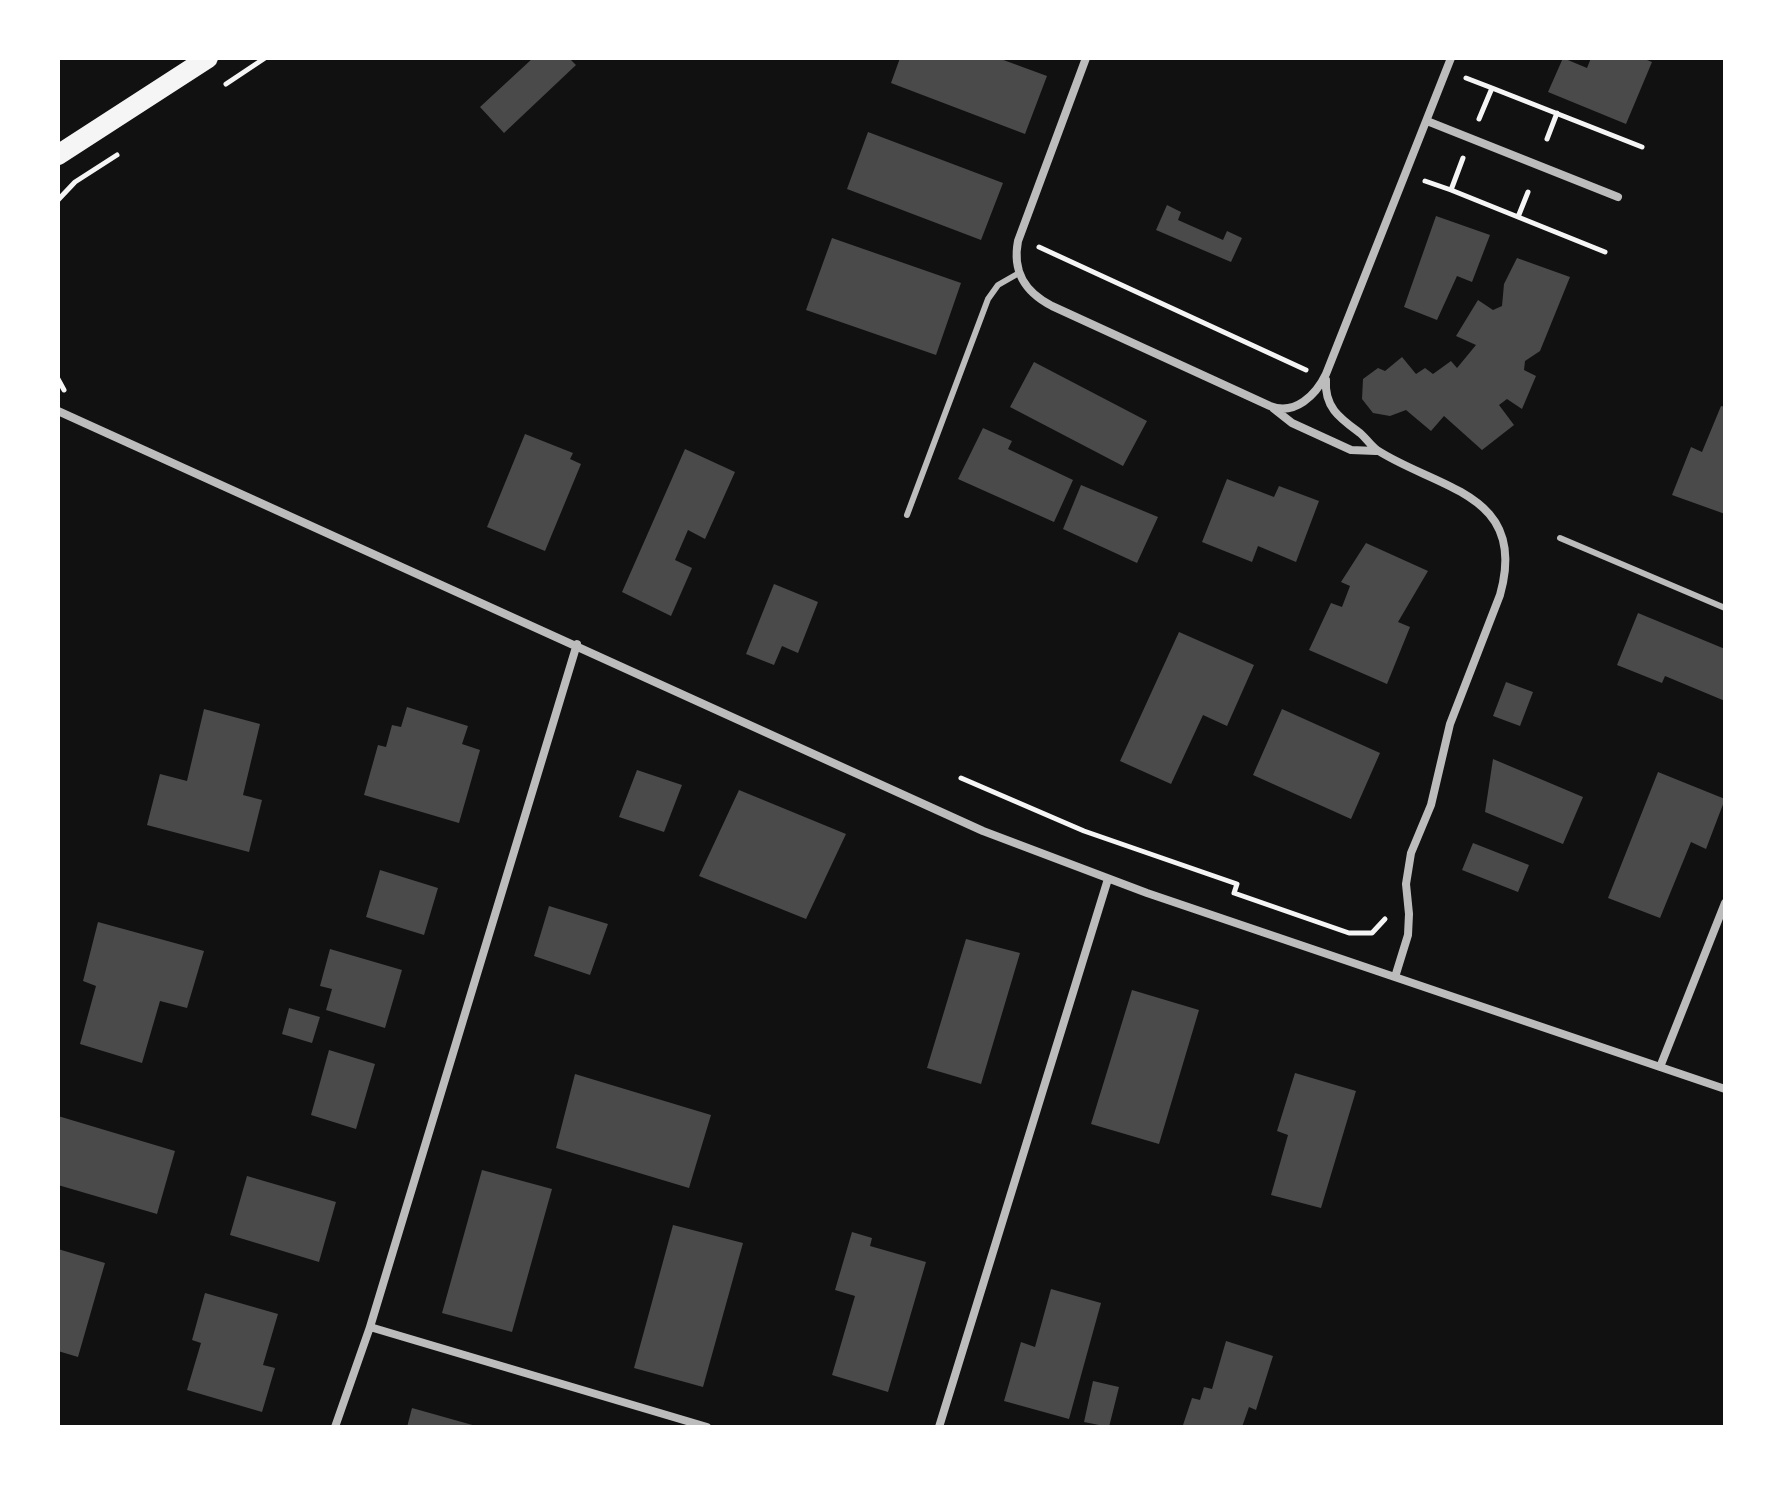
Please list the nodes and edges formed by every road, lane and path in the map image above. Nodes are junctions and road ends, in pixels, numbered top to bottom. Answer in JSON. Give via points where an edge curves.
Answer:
{"nodes":[{"id":1,"x":208,"y":58,"type":"edge"},
{"id":2,"x":265,"y":58,"type":"edge"},
{"id":3,"x":1086,"y":58,"type":"edge"},
{"id":4,"x":1451,"y":58,"type":"edge"},
{"id":5,"x":1469,"y":66,"type":"dead end"},
{"id":6,"x":1492,"y":88,"type":"junction"},
{"id":7,"x":214,"y":91,"type":"dead end"},
{"id":8,"x":1557,"y":113,"type":"junction"},
{"id":9,"x":1427,"y":121,"type":"junction"},
{"id":10,"x":1471,"y":139,"type":"junction"},
{"id":11,"x":1547,"y":139,"type":"dead end"},
{"id":12,"x":1642,"y":147,"type":"dead end"},
{"id":13,"x":126,"y":149,"type":"dead end"},
{"id":14,"x":59,"y":155,"type":"edge"},
{"id":15,"x":1451,"y":190,"type":"junction"},
{"id":16,"x":1528,"y":192,"type":"dead end"},
{"id":17,"x":1418,"y":194,"type":"dead end"},
{"id":18,"x":1618,"y":197,"type":"dead end"},
{"id":19,"x":58,"y":200,"type":"edge"},
{"id":20,"x":1518,"y":217,"type":"junction"},
{"id":21,"x":1036,"y":246,"type":"dead end"},
{"id":22,"x":1605,"y":252,"type":"dead end"},
{"id":23,"x":1019,"y":273,"type":"junction"},
{"id":24,"x":1328,"y":369,"type":"junction"},
{"id":25,"x":1307,"y":370,"type":"dead end"},
{"id":26,"x":1270,"y":406,"type":"junction"},
{"id":27,"x":58,"y":411,"type":"edge"},
{"id":28,"x":1381,"y":452,"type":"junction"},
{"id":29,"x":907,"y":515,"type":"dead end"},
{"id":30,"x":1560,"y":538,"type":"dead end"},
{"id":31,"x":1725,"y":608,"type":"edge"},
{"id":32,"x":577,"y":644,"type":"junction"},
{"id":33,"x":961,"y":778,"type":"dead end"},
{"id":34,"x":1108,"y":879,"type":"junction"},
{"id":35,"x":1725,"y":903,"type":"edge"},
{"id":36,"x":1386,"y":908,"type":"dead end"},
{"id":37,"x":1395,"y":977,"type":"junction"},
{"id":38,"x":1660,"y":1067,"type":"junction"},
{"id":39,"x":1725,"y":1089,"type":"edge"},
{"id":40,"x":370,"y":1327,"type":"junction"},
{"id":41,"x":335,"y":1427,"type":"edge"},
{"id":42,"x":707,"y":1427,"type":"edge"},
{"id":43,"x":939,"y":1427,"type":"edge"}],
"edges":[{"from":1,"to":14,"type":"main road"},
{"from":2,"to":7,"type":"path"},
{"from":3,"to":23,"type":"street","via":[[1018,241]]},
{"from":4,"to":9,"type":"street"},
{"from":5,"to":6,"type":"path","via":[[1465,77]]},
{"from":6,"to":8,"type":"path"},
{"from":6,"to":10,"type":"path"},
{"from":8,"to":11,"type":"path"},
{"from":8,"to":12,"type":"path"},
{"from":9,"to":10,"type":"street"},
{"from":9,"to":24,"type":"street"},
{"from":10,"to":15,"type":"path"},
{"from":10,"to":18,"type":"street"},
{"from":13,"to":19,"type":"path","via":[[75,182]]},
{"from":15,"to":17,"type":"path","via":[[1424,180]]},
{"from":15,"to":20,"type":"path"},
{"from":16,"to":20,"type":"path"},
{"from":20,"to":22,"type":"path"},
{"from":21,"to":25,"type":"path"},
{"from":23,"to":26,"type":"street","via":[[1044,301]]},
{"from":23,"to":29,"type":"lane","via":[[998,285],[988,299]]},
{"from":24,"to":26,"type":"street","via":[[1308,398],[1284,409]]},
{"from":24,"to":28,"type":"street","via":[[1326,393],[1336,416]]},
{"from":26,"to":28,"type":"street","via":[[1292,423],[1347,448]]},
{"from":27,"to":32,"type":"street"},
{"from":28,"to":37,"type":"street","via":[[1480,504],[1502,541],[1505,568],[1408,862],[1409,924]]},
{"from":30,"to":31,"type":"lane"},
{"from":32,"to":34,"type":"street","via":[[971,825]]},
{"from":32,"to":40,"type":"street"},
{"from":33,"to":36,"type":"path","via":[[1084,831],[1237,884],[1234,893],[1349,933],[1378,930]]},
{"from":34,"to":37,"type":"street"},
{"from":34,"to":43,"type":"street"},
{"from":35,"to":38,"type":"street"},
{"from":37,"to":38,"type":"street"},
{"from":38,"to":39,"type":"street"},
{"from":40,"to":41,"type":"street"},
{"from":40,"to":42,"type":"street"}]}
